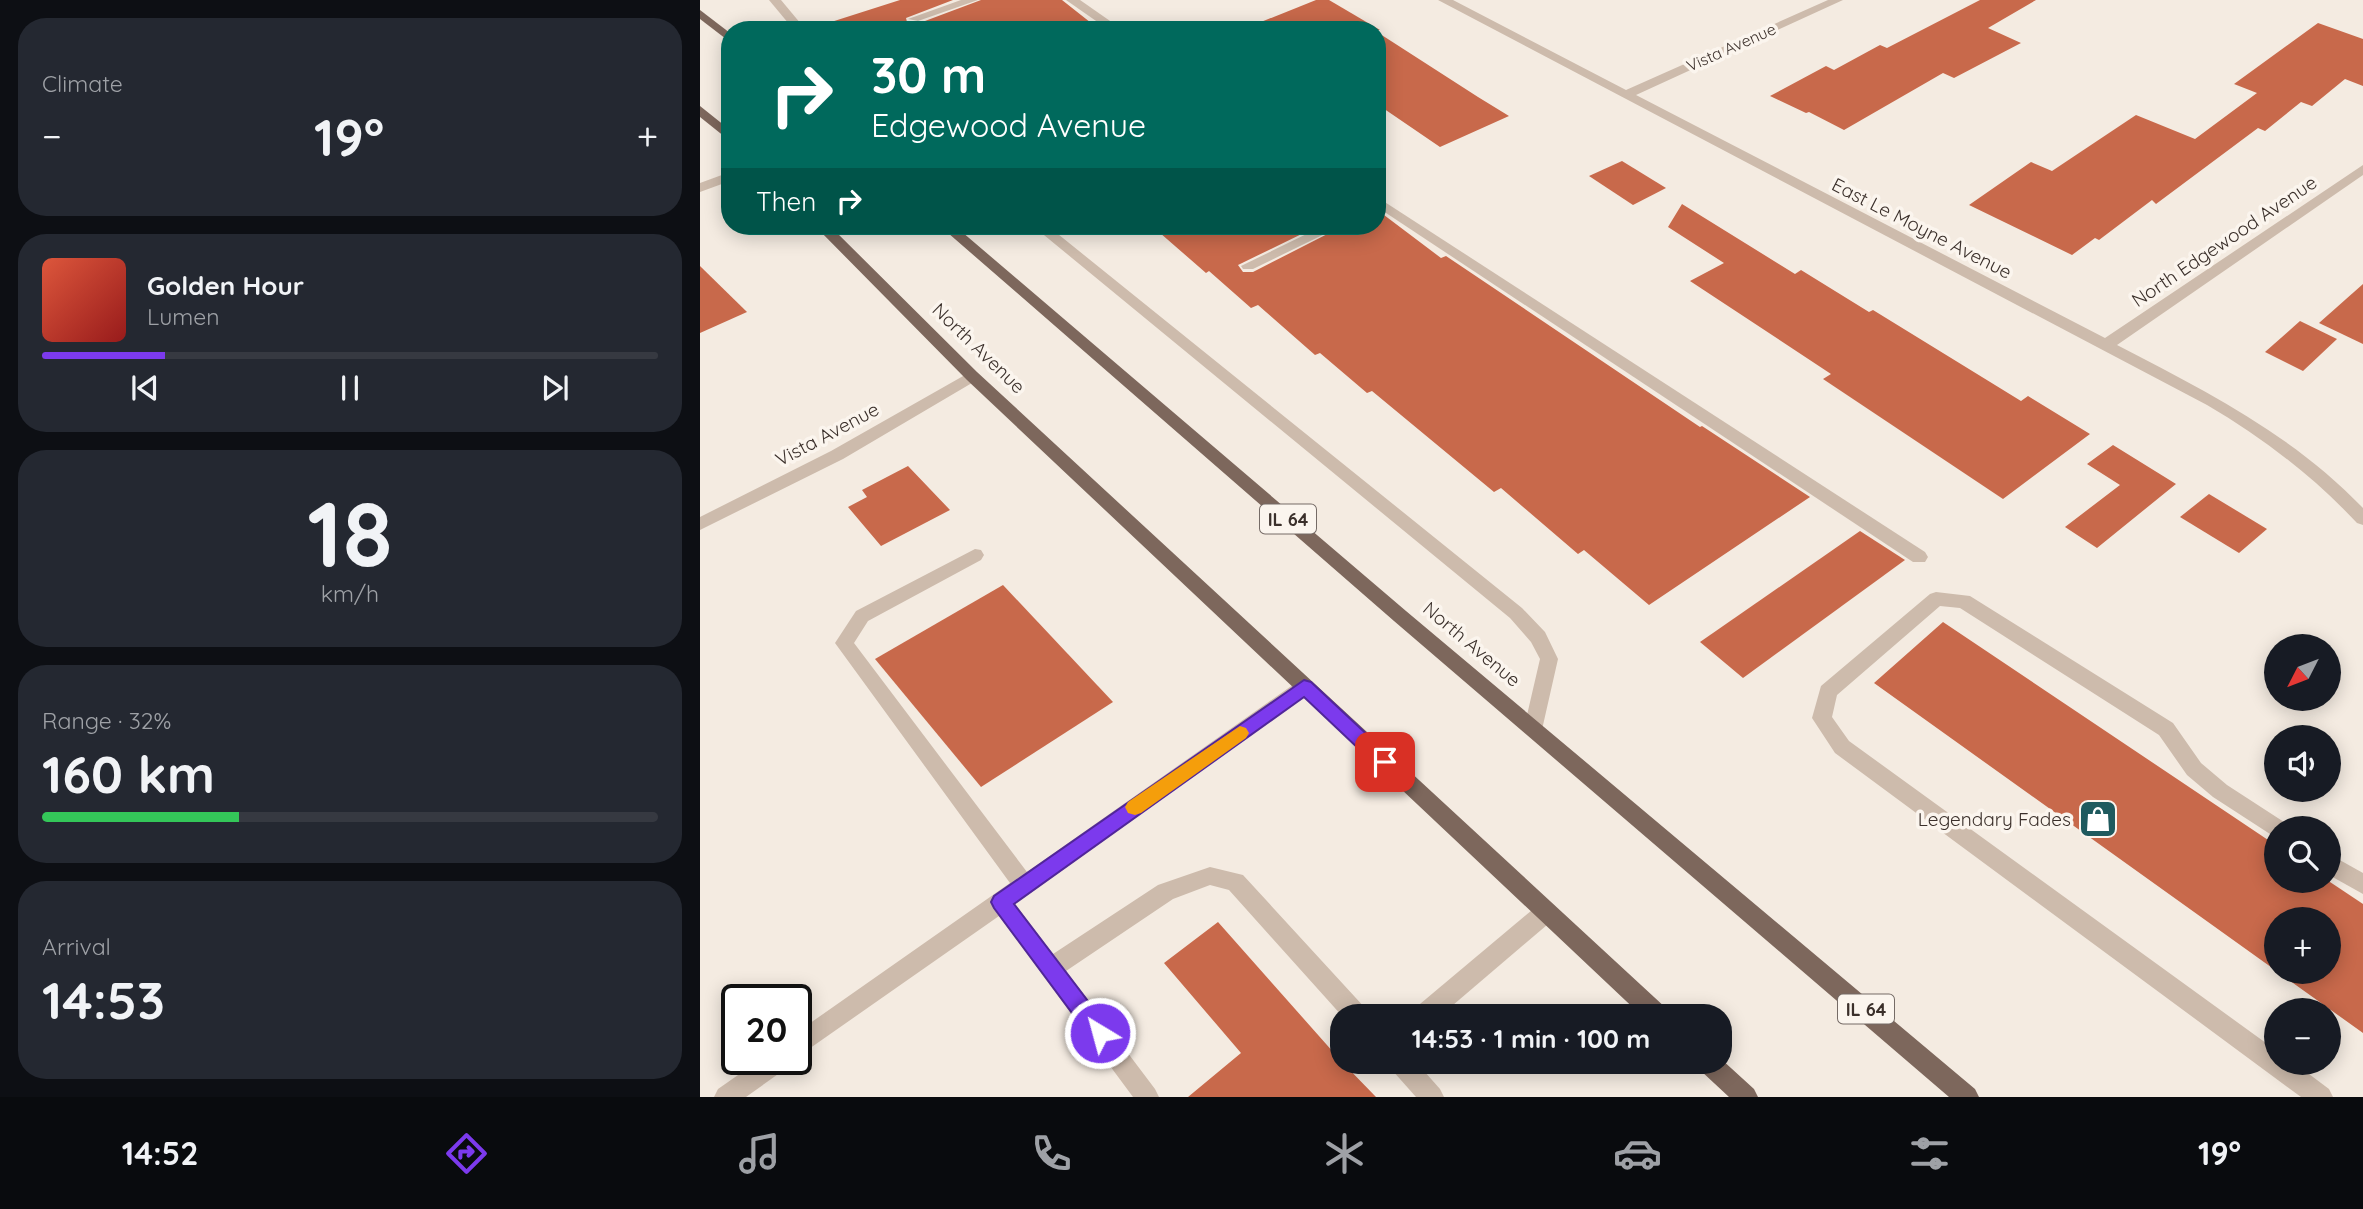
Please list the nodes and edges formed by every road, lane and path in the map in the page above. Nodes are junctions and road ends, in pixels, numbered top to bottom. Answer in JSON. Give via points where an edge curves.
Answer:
{"nodes":[{"id":1,"x":775,"y":0,"type":"edge"},
{"id":2,"x":972,"y":0,"type":"edge"},
{"id":3,"x":1072,"y":0,"type":"edge"},
{"id":4,"x":1444,"y":0,"type":"edge"},
{"id":5,"x":1837,"y":0,"type":"edge"},
{"id":6,"x":700,"y":13,"type":"edge"},
{"id":7,"x":914,"y":19,"type":"dead end"},
{"id":8,"x":792,"y":21,"type":"edge"},
{"id":9,"x":1100,"y":21,"type":"edge"},
{"id":10,"x":721,"y":31,"type":"edge"},
{"id":11,"x":1625,"y":95,"type":"junction"},
{"id":12,"x":700,"y":110,"type":"edge"},
{"id":13,"x":721,"y":128,"type":"edge"},
{"id":14,"x":2363,"y":169,"type":"edge"},
{"id":15,"x":721,"y":180,"type":"edge"},
{"id":16,"x":700,"y":188,"type":"edge"},
{"id":17,"x":1386,"y":208,"type":"edge"},
{"id":18,"x":830,"y":235,"type":"edge"},
{"id":19,"x":958,"y":235,"type":"edge"},
{"id":20,"x":1051,"y":235,"type":"edge"},
{"id":21,"x":1315,"y":235,"type":"edge"},
{"id":22,"x":1248,"y":266,"type":"dead end"},
{"id":23,"x":2106,"y":345,"type":"junction"},
{"id":24,"x":972,"y":376,"type":"junction"},
{"id":25,"x":2363,"y":519,"type":"edge"},
{"id":26,"x":700,"y":524,"type":"edge"},
{"id":27,"x":975,"y":555,"type":"dead end"},
{"id":28,"x":1919,"y":557,"type":"dead end"},
{"id":29,"x":1304,"y":687,"type":"junction"},
{"id":30,"x":1534,"y":728,"type":"junction"},
{"id":31,"x":2264,"y":820,"type":"edge"},
{"id":32,"x":2341,"y":871,"type":"edge"},
{"id":33,"x":2363,"y":885,"type":"edge"},
{"id":34,"x":1025,"y":886,"type":"junction"},
{"id":35,"x":1001,"y":902,"type":"junction"},
{"id":36,"x":1546,"y":912,"type":"junction"},
{"id":37,"x":1051,"y":968,"type":"junction"},
{"id":38,"x":1346,"y":1004,"type":"edge"},
{"id":39,"x":1437,"y":1004,"type":"edge"},
{"id":40,"x":1645,"y":1004,"type":"edge"},
{"id":41,"x":812,"y":1036,"type":"edge"},
{"id":42,"x":1411,"y":1074,"type":"edge"},
{"id":43,"x":1721,"y":1074,"type":"edge"},
{"id":44,"x":757,"y":1075,"type":"edge"},
{"id":45,"x":726,"y":1097,"type":"edge"},
{"id":46,"x":1147,"y":1097,"type":"edge"},
{"id":47,"x":1432,"y":1097,"type":"edge"},
{"id":48,"x":1746,"y":1097,"type":"edge"},
{"id":49,"x":1967,"y":1097,"type":"edge"},
{"id":50,"x":2321,"y":1097,"type":"edge"}],
"edges":[{"from":1,"to":8,"type":"street"},
{"from":2,"to":7,"type":"street"},
{"from":3,"to":9,"type":"street"},
{"from":4,"to":11,"type":"street","name":"East Le Moyne Avenue"},
{"from":5,"to":11,"type":"street","name":"Vista Avenue"},
{"from":6,"to":10,"type":"main road"},
{"from":11,"to":23,"type":"street","name":"East Le Moyne Avenue"},
{"from":12,"to":13,"type":"main road"},
{"from":14,"to":23,"type":"street","name":"North Edgewood Avenue"},
{"from":15,"to":16,"type":"street"},
{"from":17,"to":28,"type":"street"},
{"from":18,"to":24,"type":"main road","name":"North Avenue"},
{"from":19,"to":30,"type":"main road","name":"North Avenue","number":"IL 64"},
{"from":20,"to":30,"type":"street","via":[[1516,612],[1538,637],[1549,659]]},
{"from":21,"to":22,"type":"street"},
{"from":23,"to":25,"type":"street","name":"East Le Moyne Avenue","via":[[2255,426],[2310,466]]},
{"from":24,"to":26,"type":"street","name":"Vista Avenue","via":[[837,455]]},
{"from":24,"to":29,"type":"main road","name":"North Avenue"},
{"from":27,"to":34,"type":"street","via":[[862,616],[844,643]]},
{"from":29,"to":34,"type":"street"},
{"from":29,"to":36,"type":"main road","name":"North Avenue"},
{"from":30,"to":49,"type":"main road","name":"North Avenue","number":"IL 64"},
{"from":31,"to":50,"type":"street","via":[[2194,769],[2166,729],[1964,601],[1936,598],[1828,691],[1822,718],[1842,747]]},
{"from":32,"to":33,"type":"street"},
{"from":34,"to":35,"type":"street"},
{"from":35,"to":37,"type":"street"},
{"from":35,"to":41,"type":"street"},
{"from":36,"to":39,"type":"street"},
{"from":36,"to":40,"type":"main road","name":"North Avenue"},
{"from":37,"to":38,"type":"street","via":[[1166,892],[1210,876],[1235,882]]},
{"from":37,"to":46,"type":"street"},
{"from":42,"to":47,"type":"street"},
{"from":43,"to":48,"type":"main road"},
{"from":44,"to":45,"type":"street"}]}
